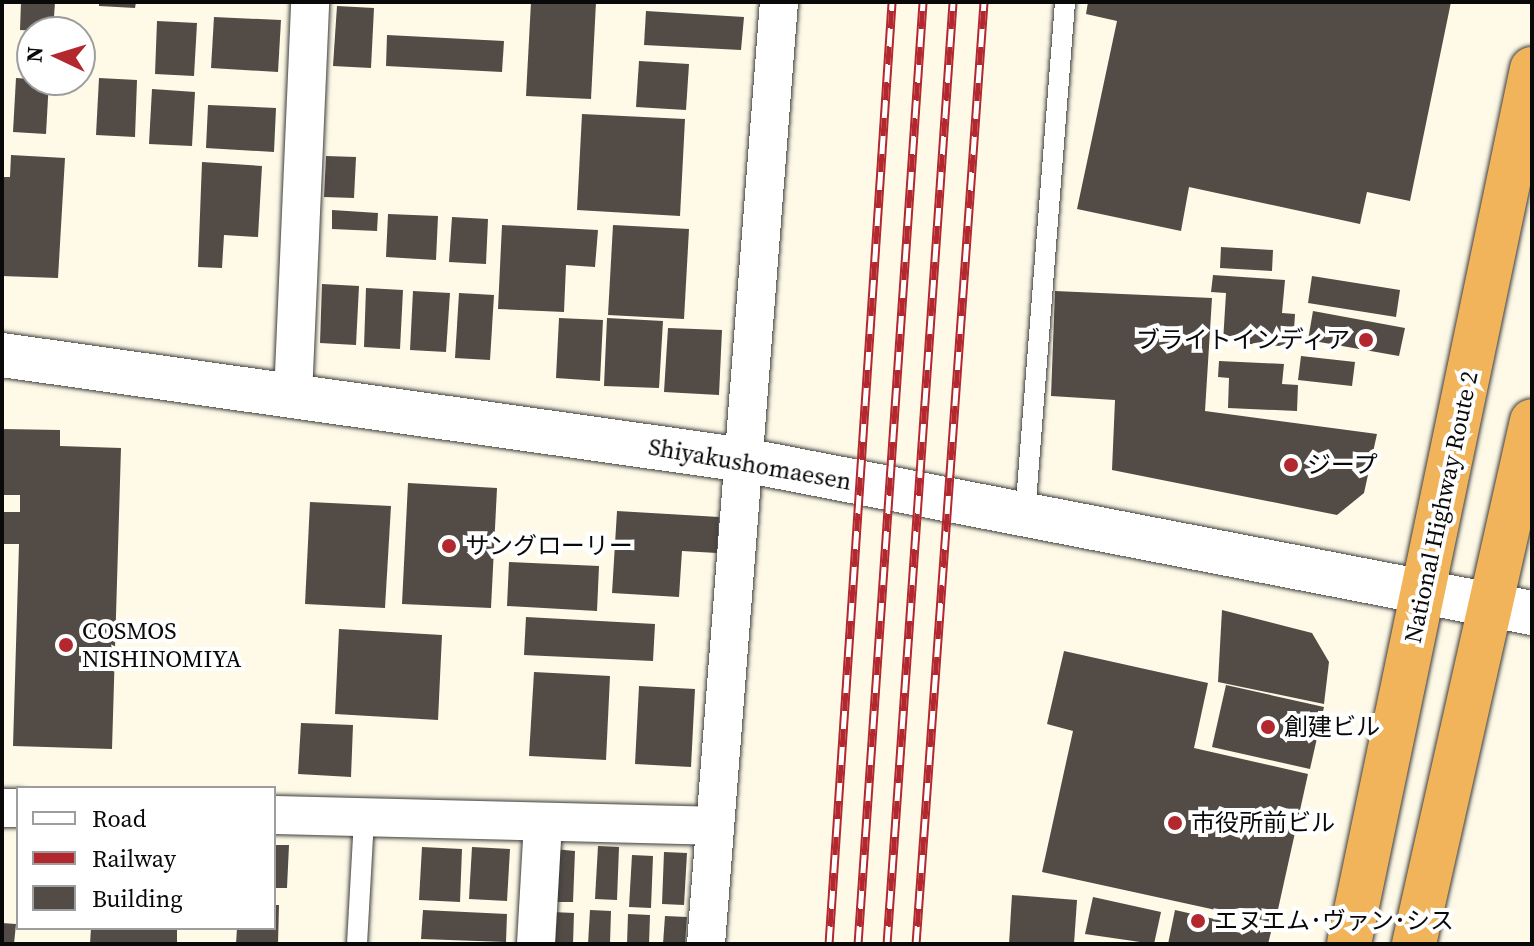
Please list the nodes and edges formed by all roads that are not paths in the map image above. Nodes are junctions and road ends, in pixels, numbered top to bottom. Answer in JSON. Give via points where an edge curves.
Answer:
{"nodes":[{"id":1,"x":310,"y":2,"type":"edge"},
{"id":2,"x":779,"y":2,"type":"edge"},
{"id":3,"x":1065,"y":2,"type":"edge"},
{"id":4,"x":1532,"y":69,"type":"edge"},
{"id":5,"x":2,"y":355,"type":"edge"},
{"id":6,"x":293,"y":396,"type":"junction"},
{"id":7,"x":1532,"y":421,"type":"edge"},
{"id":8,"x":744,"y":460,"type":"junction"},
{"id":9,"x":1025,"y":515,"type":"junction"},
{"id":10,"x":1423,"y":593,"type":"junction"},
{"id":11,"x":1512,"y":609,"type":"edge"},
{"id":12,"x":276,"y":815,"type":"edge"},
{"id":13,"x":364,"y":817,"type":"junction"},
{"id":14,"x":543,"y":822,"type":"junction"},
{"id":15,"x":714,"y":826,"type":"junction"},
{"id":16,"x":357,"y":944,"type":"edge"},
{"id":17,"x":536,"y":944,"type":"edge"},
{"id":18,"x":706,"y":944,"type":"edge"},
{"id":19,"x":1349,"y":944,"type":"edge"},
{"id":20,"x":1414,"y":944,"type":"edge"}],
"edges":[{"from":1,"to":6,"type":"street"},
{"from":2,"to":8,"type":"street"},
{"from":3,"to":9,"type":"lane"},
{"from":4,"to":10,"type":"highway","name":"National Highway Route 2"},
{"from":5,"to":6,"type":"street","name":"Shiyakushomaesen"},
{"from":6,"to":8,"type":"street","name":"Shiyakushomaesen"},
{"from":7,"to":11,"type":"highway"},
{"from":8,"to":9,"type":"street","name":"Shiyakushomaesen"},
{"from":8,"to":15,"type":"street"},
{"from":9,"to":10,"type":"street","name":"Shiyakushomaesen"},
{"from":10,"to":11,"type":"street","name":"Shiyakushomaesen"},
{"from":10,"to":19,"type":"highway","name":"National Highway Route 2"},
{"from":11,"to":20,"type":"highway"},
{"from":12,"to":13,"type":"street"},
{"from":13,"to":14,"type":"street"},
{"from":13,"to":16,"type":"lane"},
{"from":14,"to":15,"type":"street"},
{"from":14,"to":17,"type":"street"},
{"from":15,"to":18,"type":"street"}]}
